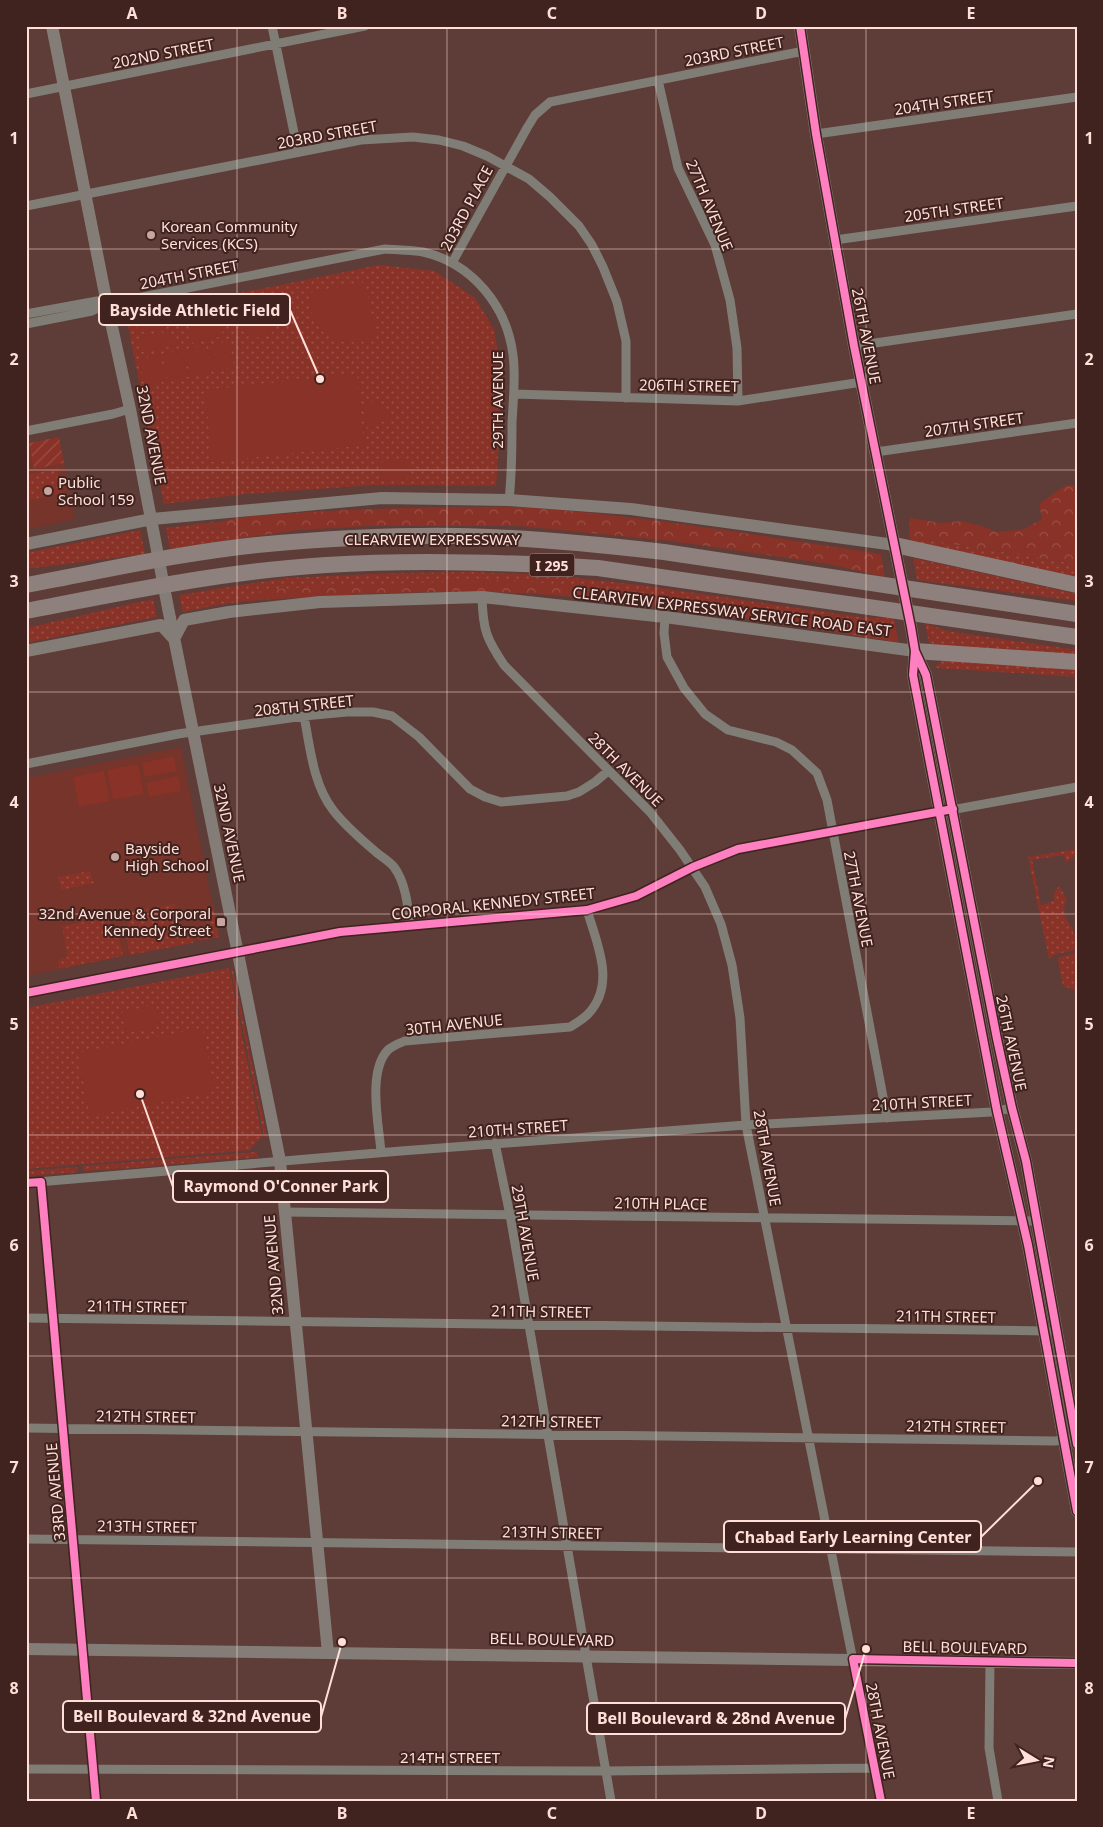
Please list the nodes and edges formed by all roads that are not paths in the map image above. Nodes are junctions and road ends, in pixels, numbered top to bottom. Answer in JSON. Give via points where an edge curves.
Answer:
{"nodes":[{"id":1,"x":52,"y":26,"type":"edge"},
{"id":2,"x":272,"y":26,"type":"edge"},
{"id":3,"x":365,"y":26,"type":"edge"},
{"id":4,"x":800,"y":26,"type":"edge"},
{"id":5,"x":276,"y":44,"type":"junction"},
{"id":6,"x":804,"y":51,"type":"junction"},
{"id":7,"x":658,"y":80,"type":"junction"},
{"id":8,"x":64,"y":86,"type":"junction"},
{"id":9,"x":26,"y":94,"type":"edge"},
{"id":10,"x":1077,"y":97,"type":"edge"},
{"id":11,"x":816,"y":134,"type":"junction"},
{"id":12,"x":298,"y":152,"type":"junction"},
{"id":13,"x":504,"y":166,"type":"junction"},
{"id":14,"x":85,"y":195,"type":"junction"},
{"id":15,"x":26,"y":206,"type":"edge"},
{"id":16,"x":1077,"y":206,"type":"edge"},
{"id":17,"x":835,"y":240,"type":"junction"},
{"id":18,"x":452,"y":263,"type":"junction"},
{"id":19,"x":107,"y":304,"type":"junction"},
{"id":20,"x":26,"y":314,"type":"edge"},
{"id":21,"x":1077,"y":314,"type":"edge"},
{"id":22,"x":26,"y":324,"type":"edge"},
{"id":23,"x":854,"y":346,"type":"junction"},
{"id":24,"x":862,"y":382,"type":"junction"},
{"id":25,"x":514,"y":394,"type":"junction"},
{"id":26,"x":626,"y":398,"type":"junction"},
{"id":27,"x":738,"y":401,"type":"junction"},
{"id":28,"x":130,"y":409,"type":"junction"},
{"id":29,"x":1077,"y":423,"type":"edge"},
{"id":30,"x":26,"y":431,"type":"edge"},
{"id":31,"x":876,"y":452,"type":"junction"},
{"id":32,"x":509,"y":500,"type":"junction"},
{"id":33,"x":153,"y":526,"type":"junction"},
{"id":34,"x":26,"y":544,"type":"edge"},
{"id":35,"x":895,"y":545,"type":"junction"},
{"id":36,"x":26,"y":585,"type":"edge"},
{"id":37,"x":1077,"y":585,"type":"edge"},
{"id":38,"x":482,"y":597,"type":"junction"},
{"id":39,"x":26,"y":611,"type":"edge"},
{"id":40,"x":1077,"y":614,"type":"edge"},
{"id":41,"x":666,"y":617,"type":"junction"},
{"id":42,"x":1077,"y":637,"type":"edge"},
{"id":43,"x":174,"y":639,"type":"junction"},
{"id":44,"x":26,"y":651,"type":"edge"},
{"id":45,"x":914,"y":651,"type":"junction"},
{"id":46,"x":1077,"y":662,"type":"edge"},
{"id":47,"x":304,"y":716,"type":"junction"},
{"id":48,"x":193,"y":732,"type":"junction"},
{"id":49,"x":26,"y":764,"type":"edge"},
{"id":50,"x":608,"y":771,"type":"junction"},
{"id":51,"x":1077,"y":787,"type":"edge"},
{"id":52,"x":947,"y":811,"type":"junction"},
{"id":53,"x":833,"y":832,"type":"junction"},
{"id":54,"x":693,"y":867,"type":"junction"},
{"id":55,"x":587,"y":910,"type":"junction"},
{"id":56,"x":410,"y":926,"type":"junction"},
{"id":57,"x":238,"y":951,"type":"junction"},
{"id":58,"x":26,"y":993,"type":"edge"},
{"id":59,"x":1012,"y":1108,"type":"junction"},
{"id":60,"x":997,"y":1111,"type":"junction"},
{"id":61,"x":887,"y":1118,"type":"junction"},
{"id":62,"x":746,"y":1124,"type":"junction"},
{"id":63,"x":495,"y":1143,"type":"junction"},
{"id":64,"x":381,"y":1152,"type":"junction"},
{"id":65,"x":280,"y":1161,"type":"junction"},
{"id":66,"x":41,"y":1182,"type":"junction"},
{"id":67,"x":26,"y":1183,"type":"edge"},
{"id":68,"x":285,"y":1212,"type":"junction"},
{"id":69,"x":510,"y":1215,"type":"junction"},
{"id":70,"x":764,"y":1218,"type":"junction"},
{"id":71,"x":1023,"y":1221,"type":"junction"},
{"id":72,"x":1036,"y":1221,"type":"junction"},
{"id":73,"x":26,"y":1318,"type":"edge"},
{"id":74,"x":53,"y":1318,"type":"junction"},
{"id":75,"x":295,"y":1322,"type":"junction"},
{"id":76,"x":529,"y":1325,"type":"junction"},
{"id":77,"x":786,"y":1328,"type":"junction"},
{"id":78,"x":1043,"y":1332,"type":"junction"},
{"id":79,"x":1056,"y":1332,"type":"junction"},
{"id":80,"x":26,"y":1428,"type":"edge"},
{"id":81,"x":63,"y":1428,"type":"junction"},
{"id":82,"x":306,"y":1432,"type":"junction"},
{"id":83,"x":547,"y":1435,"type":"junction"},
{"id":84,"x":808,"y":1438,"type":"junction"},
{"id":85,"x":1072,"y":1441,"type":"edge"},
{"id":86,"x":1077,"y":1511,"type":"edge"},
{"id":87,"x":26,"y":1539,"type":"edge"},
{"id":88,"x":73,"y":1539,"type":"junction"},
{"id":89,"x":317,"y":1542,"type":"junction"},
{"id":90,"x":567,"y":1546,"type":"junction"},
{"id":91,"x":830,"y":1549,"type":"junction"},
{"id":92,"x":1077,"y":1552,"type":"edge"},
{"id":93,"x":26,"y":1649,"type":"edge"},
{"id":94,"x":83,"y":1650,"type":"junction"},
{"id":95,"x":328,"y":1653,"type":"junction"},
{"id":96,"x":586,"y":1656,"type":"junction"},
{"id":97,"x":853,"y":1659,"type":"junction"},
{"id":98,"x":990,"y":1661,"type":"junction"},
{"id":99,"x":1077,"y":1662,"type":"edge"},
{"id":100,"x":874,"y":1768,"type":"junction"},
{"id":101,"x":26,"y":1769,"type":"edge"},
{"id":102,"x":94,"y":1770,"type":"junction"},
{"id":103,"x":606,"y":1771,"type":"junction"},
{"id":104,"x":96,"y":1801,"type":"edge"},
{"id":105,"x":611,"y":1801,"type":"edge"},
{"id":106,"x":881,"y":1801,"type":"edge"},
{"id":107,"x":998,"y":1801,"type":"edge"}],
"edges":[{"from":1,"to":8,"type":"street","name":"32ND AVENUE"},
{"from":2,"to":5,"type":"street"},
{"from":3,"to":5,"type":"street","name":"202ND STREET"},
{"from":4,"to":6,"type":"street","name":"26TH AVENUE"},
{"from":5,"to":8,"type":"street","name":"202ND STREET"},
{"from":5,"to":12,"type":"street"},
{"from":6,"to":7,"type":"street","name":"203RD STREET"},
{"from":6,"to":11,"type":"street","name":"26TH AVENUE"},
{"from":7,"to":13,"type":"street","name":"203RD STREET","via":[[550,102],[534,115]]},
{"from":7,"to":27,"type":"street","name":"27TH AVENUE","via":[[678,168],[715,244],[730,300],[737,348]]},
{"from":8,"to":9,"type":"street","name":"202ND STREET"},
{"from":8,"to":14,"type":"street","name":"32ND AVENUE"},
{"from":10,"to":11,"type":"street","name":"204TH STREET"},
{"from":11,"to":17,"type":"street","name":"26TH AVENUE"},
{"from":12,"to":13,"type":"street","name":"203RD STREET","via":[[361,140],[413,137],[463,146]]},
{"from":12,"to":14,"type":"street","name":"203RD STREET"},
{"from":13,"to":18,"type":"street","name":"203RD PLACE"},
{"from":13,"to":26,"type":"street","via":[[529,179],[579,226],[604,267],[626,341]]},
{"from":14,"to":15,"type":"street","name":"203RD STREET"},
{"from":14,"to":19,"type":"street","name":"32ND AVENUE"},
{"from":16,"to":17,"type":"street","name":"205TH STREET"},
{"from":17,"to":23,"type":"street","name":"26TH AVENUE"},
{"from":18,"to":19,"type":"street","name":"204TH STREET","via":[[424,252],[385,249]]},
{"from":18,"to":25,"type":"street","name":"29TH AVENUE","via":[[479,284],[501,312],[513,355]]},
{"from":19,"to":20,"type":"street","name":"204TH STREET","via":[[97,301]]},
{"from":19,"to":22,"type":"street","name":"204TH STREET","via":[[99,310]]},
{"from":19,"to":28,"type":"street","name":"32ND AVENUE"},
{"from":21,"to":23,"type":"street"},
{"from":23,"to":24,"type":"street","name":"26TH AVENUE"},
{"from":24,"to":27,"type":"street","name":"206TH STREET"},
{"from":24,"to":31,"type":"street","name":"26TH AVENUE"},
{"from":25,"to":26,"type":"street","name":"206TH STREET"},
{"from":25,"to":32,"type":"street","name":"29TH AVENUE"},
{"from":26,"to":27,"type":"street","name":"206TH STREET"},
{"from":28,"to":30,"type":"street"},
{"from":28,"to":33,"type":"street","name":"32ND AVENUE"},
{"from":29,"to":31,"type":"street","name":"207TH STREET"},
{"from":31,"to":35,"type":"street","name":"26TH AVENUE"},
{"from":32,"to":33,"type":"street","via":[[382,498],[236,510]]},
{"from":32,"to":35,"type":"street","via":[[631,508]]},
{"from":33,"to":34,"type":"street"},
{"from":33,"to":43,"type":"street","name":"32ND AVENUE"},
{"from":35,"to":37,"type":"highway"},
{"from":35,"to":45,"type":"street","name":"26TH AVENUE"},
{"from":36,"to":40,"type":"highway","name":"CLEARVIEW EXPRESSWAY","number":"I 295","via":[[189,554],[256,546],[458,536],[596,544],[664,552]]},
{"from":38,"to":41,"type":"street","name":"CLEARVIEW EXPRESSWAY SERVICE ROAD EAST"},
{"from":38,"to":43,"type":"street","name":"CLEARVIEW EXPRESSWAY SERVICE ROAD EAST","via":[[320,602],[229,612],[184,620]]},
{"from":38,"to":50,"type":"street","name":"28TH AVENUE","via":[[482,617],[488,640],[504,665]]},
{"from":39,"to":42,"type":"highway","name":"CLEARVIEW EXPRESSWAY","number":"I 295","via":[[190,580],[257,571],[334,564],[462,561],[598,568]]},
{"from":41,"to":45,"type":"street","name":"CLEARVIEW EXPRESSWAY SERVICE ROAD EAST"},
{"from":41,"to":53,"type":"street","name":"27TH AVENUE","via":[[667,657],[684,688],[705,714],[728,730],[776,742],[792,750],[817,773],[827,800]]},
{"from":43,"to":44,"type":"street","via":[[161,624]]},
{"from":43,"to":48,"type":"street","name":"32ND AVENUE"},
{"from":45,"to":46,"type":"highway"},
{"from":45,"to":52,"type":"street","name":"26TH AVENUE","via":[[913,675]]},
{"from":47,"to":48,"type":"street","name":"208TH STREET"},
{"from":47,"to":50,"type":"street","name":"208TH STREET","via":[[373,712],[392,716],[419,737],[470,789],[501,802],[567,796],[579,792]]},
{"from":47,"to":56,"type":"street","via":[[322,791],[333,810],[394,867],[408,905]]},
{"from":48,"to":49,"type":"street","name":"208TH STREET"},
{"from":48,"to":57,"type":"street","name":"32ND AVENUE"},
{"from":50,"to":54,"type":"street","name":"28TH AVENUE","via":[[650,812]]},
{"from":51,"to":52,"type":"street","name":"CORPORAL KENNEDY STREET"},
{"from":52,"to":53,"type":"street","name":"CORPORAL KENNEDY STREET"},
{"from":52,"to":59,"type":"street","name":"26TH AVENUE"},
{"from":52,"to":60,"type":"street","name":"26TH AVENUE"},
{"from":53,"to":54,"type":"street","name":"CORPORAL KENNEDY STREET","via":[[738,849]]},
{"from":53,"to":61,"type":"street","name":"27TH AVENUE"},
{"from":54,"to":55,"type":"street","name":"CORPORAL KENNEDY STREET","via":[[636,896]]},
{"from":54,"to":62,"type":"street","name":"28TH AVENUE","via":[[721,924],[732,964],[740,1018]]},
{"from":55,"to":56,"type":"street","name":"CORPORAL KENNEDY STREET"},
{"from":55,"to":64,"type":"street","name":"30TH AVENUE","via":[[603,963],[603,986],[588,1015],[570,1027],[405,1041],[388,1050],[380,1064],[377,1080]]},
{"from":56,"to":57,"type":"street","name":"CORPORAL KENNEDY STREET","via":[[340,932]]},
{"from":57,"to":58,"type":"street","name":"CORPORAL KENNEDY STREET"},
{"from":57,"to":65,"type":"street","name":"32ND AVENUE"},
{"from":59,"to":60,"type":"street","name":"210TH STREET"},
{"from":59,"to":72,"type":"street","name":"26TH AVENUE","via":[[1026,1161]]},
{"from":60,"to":61,"type":"street","name":"210TH STREET"},
{"from":60,"to":71,"type":"street","name":"26TH AVENUE"},
{"from":61,"to":62,"type":"street","name":"210TH STREET"},
{"from":62,"to":63,"type":"street","name":"210TH STREET"},
{"from":62,"to":70,"type":"street","name":"28TH AVENUE"},
{"from":63,"to":64,"type":"street","name":"210TH STREET"},
{"from":63,"to":69,"type":"street","name":"29TH AVENUE"},
{"from":64,"to":65,"type":"street","name":"210TH STREET"},
{"from":65,"to":66,"type":"street","name":"210TH STREET"},
{"from":65,"to":68,"type":"street","name":"32ND AVENUE"},
{"from":66,"to":67,"type":"street","name":"210TH STREET"},
{"from":66,"to":74,"type":"street","name":"33RD AVENUE"},
{"from":68,"to":69,"type":"street","name":"210TH PLACE"},
{"from":68,"to":75,"type":"street","name":"32ND AVENUE"},
{"from":69,"to":70,"type":"street","name":"210TH PLACE"},
{"from":69,"to":76,"type":"street","name":"29TH AVENUE"},
{"from":70,"to":71,"type":"street","name":"210TH PLACE"},
{"from":70,"to":77,"type":"street","name":"28TH AVENUE"},
{"from":71,"to":72,"type":"street","name":"210TH PLACE"},
{"from":71,"to":78,"type":"street","name":"26TH AVENUE"},
{"from":72,"to":79,"type":"street","name":"26TH AVENUE"},
{"from":73,"to":74,"type":"street","name":"211TH STREET"},
{"from":74,"to":75,"type":"street","name":"211TH STREET"},
{"from":74,"to":81,"type":"street","name":"33RD AVENUE"},
{"from":75,"to":76,"type":"street","name":"211TH STREET"},
{"from":75,"to":82,"type":"street","name":"32ND AVENUE"},
{"from":76,"to":77,"type":"street","name":"211TH STREET"},
{"from":76,"to":83,"type":"street","name":"29TH AVENUE"},
{"from":77,"to":78,"type":"street","name":"211TH STREET"},
{"from":77,"to":84,"type":"street","name":"28TH AVENUE"},
{"from":78,"to":79,"type":"street","name":"211TH STREET"},
{"from":78,"to":85,"type":"street","name":"26TH AVENUE"},
{"from":79,"to":85,"type":"street","name":"26TH AVENUE"},
{"from":80,"to":81,"type":"street","name":"212TH STREET"},
{"from":81,"to":82,"type":"street","name":"212TH STREET"},
{"from":81,"to":88,"type":"street","name":"33RD AVENUE"},
{"from":82,"to":83,"type":"street","name":"212TH STREET"},
{"from":82,"to":89,"type":"street","name":"32ND AVENUE"},
{"from":83,"to":84,"type":"street","name":"212TH STREET"},
{"from":83,"to":90,"type":"street","name":"29TH AVENUE"},
{"from":84,"to":85,"type":"street","name":"212TH STREET"},
{"from":84,"to":91,"type":"street","name":"28TH AVENUE"},
{"from":85,"to":86,"type":"street","name":"26TH AVENUE"},
{"from":87,"to":88,"type":"street","name":"213TH STREET"},
{"from":88,"to":89,"type":"street","name":"213TH STREET"},
{"from":88,"to":94,"type":"street","name":"33RD AVENUE"},
{"from":89,"to":90,"type":"street","name":"213TH STREET"},
{"from":89,"to":95,"type":"street","name":"32ND AVENUE"},
{"from":90,"to":91,"type":"street","name":"213TH STREET"},
{"from":90,"to":96,"type":"street","name":"29TH AVENUE"},
{"from":91,"to":92,"type":"street","name":"213TH STREET"},
{"from":91,"to":97,"type":"street","name":"28TH AVENUE"},
{"from":93,"to":94,"type":"street","name":"BELL BOULEVARD"},
{"from":94,"to":95,"type":"street","name":"BELL BOULEVARD"},
{"from":94,"to":102,"type":"street","name":"33RD AVENUE"},
{"from":95,"to":96,"type":"street","name":"BELL BOULEVARD"},
{"from":96,"to":97,"type":"street","name":"BELL BOULEVARD"},
{"from":96,"to":103,"type":"street","name":"29TH AVENUE"},
{"from":97,"to":98,"type":"street","name":"BELL BOULEVARD"},
{"from":97,"to":100,"type":"street","name":"28TH AVENUE"},
{"from":98,"to":99,"type":"street","name":"BELL BOULEVARD"},
{"from":98,"to":107,"type":"street","via":[[989,1748]]},
{"from":100,"to":103,"type":"street","name":"214TH STREET"},
{"from":100,"to":106,"type":"street","name":"28TH AVENUE"},
{"from":101,"to":102,"type":"street","name":"214TH STREET"},
{"from":102,"to":103,"type":"street","name":"214TH STREET"},
{"from":102,"to":104,"type":"street","name":"33RD AVENUE"},
{"from":103,"to":105,"type":"street","name":"29TH AVENUE"}]}
